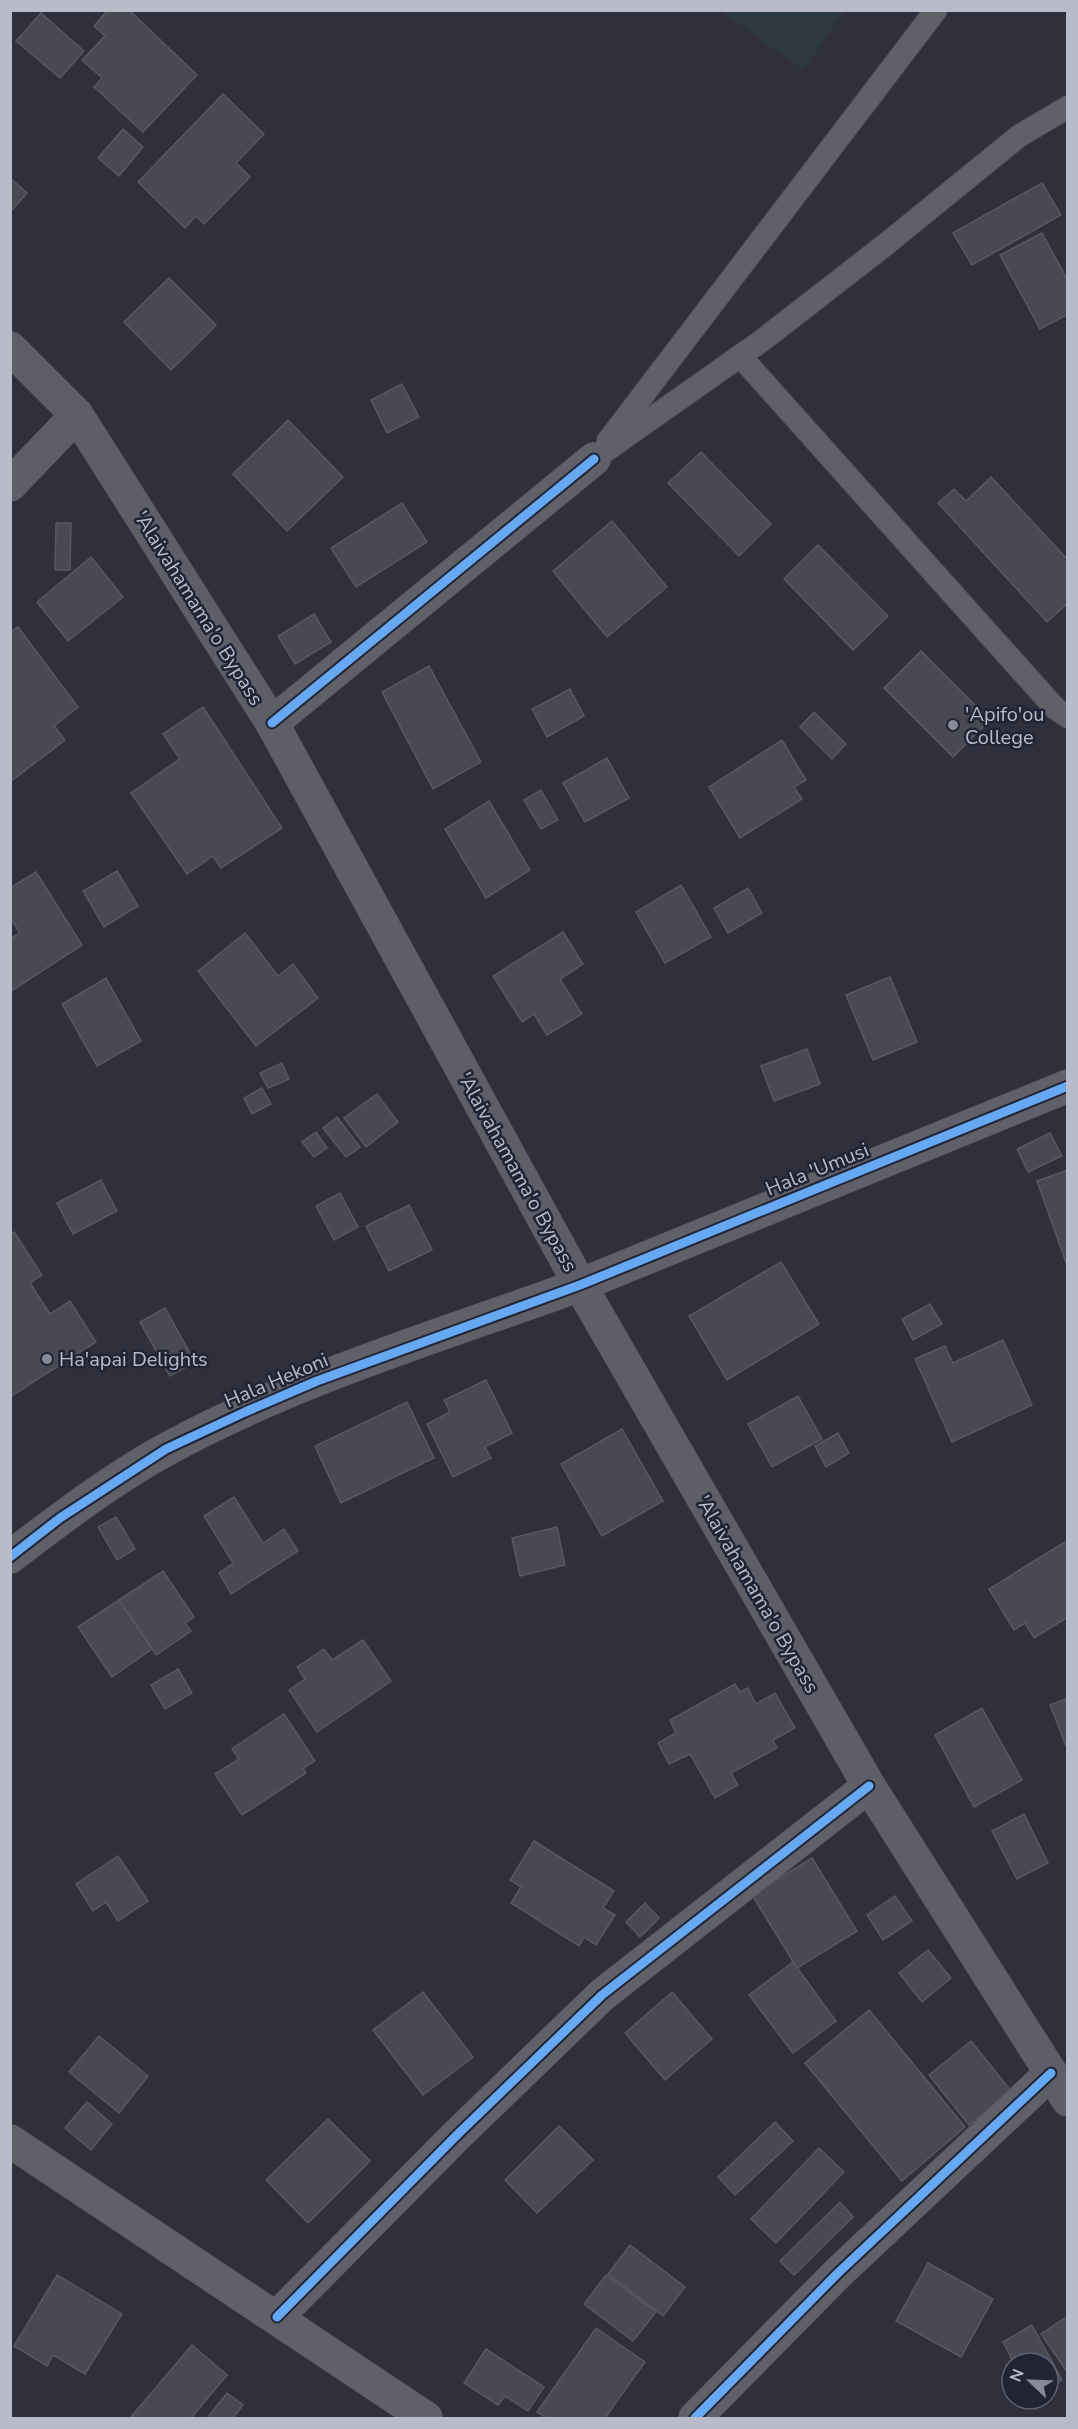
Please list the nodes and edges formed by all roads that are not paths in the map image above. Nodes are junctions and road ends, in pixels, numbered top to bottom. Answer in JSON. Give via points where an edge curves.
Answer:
{"nodes":[{"id":1,"x":936,"y":10,"type":"edge"},
{"id":2,"x":1068,"y":107,"type":"edge"},
{"id":3,"x":10,"y":348,"type":"edge"},
{"id":4,"x":740,"y":356,"type":"junction"},
{"id":5,"x":77,"y":416,"type":"junction"},
{"id":6,"x":594,"y":459,"type":"junction"},
{"id":7,"x":10,"y":485,"type":"edge"},
{"id":8,"x":1068,"y":717,"type":"edge"},
{"id":9,"x":272,"y":723,"type":"junction"},
{"id":10,"x":1068,"y":1086,"type":"edge"},
{"id":11,"x":580,"y":1285,"type":"junction"},
{"id":12,"x":10,"y":1557,"type":"edge"},
{"id":13,"x":869,"y":1786,"type":"junction"},
{"id":14,"x":1059,"y":2086,"type":"edge"},
{"id":15,"x":10,"y":2141,"type":"edge"},
{"id":16,"x":277,"y":2317,"type":"junction"},
{"id":17,"x":426,"y":2418,"type":"edge"},
{"id":18,"x":695,"y":2418,"type":"edge"}],
"edges":[{"from":1,"to":6,"type":"lane"},
{"from":2,"to":4,"type":"lane","via":[[1019,136]]},
{"from":3,"to":5,"type":"main road","name":"'Alaivahamama'o Bypass"},
{"from":4,"to":6,"type":"lane"},
{"from":4,"to":8,"type":"lane","via":[[1055,708]]},
{"from":5,"to":7,"type":"main road"},
{"from":5,"to":9,"type":"main road","name":"'Alaivahamama'o Bypass"},
{"from":6,"to":9,"type":"street"},
{"from":9,"to":11,"type":"main road","name":"'Alaivahamama'o Bypass"},
{"from":10,"to":11,"type":"street","name":"Hala 'Umusi"},
{"from":11,"to":12,"type":"street","name":"Hala Hekoni","via":[[316,1381],[166,1449],[60,1518]]},
{"from":11,"to":13,"type":"main road","name":"'Alaivahamama'o Bypass"},
{"from":13,"to":14,"type":"main road","name":"'Alaivahamama'o Bypass"},
{"from":13,"to":16,"type":"street","via":[[602,1995]]},
{"from":14,"to":18,"type":"street","via":[[838,2273]]},
{"from":15,"to":16,"type":"street"},
{"from":16,"to":17,"type":"street"}]}
